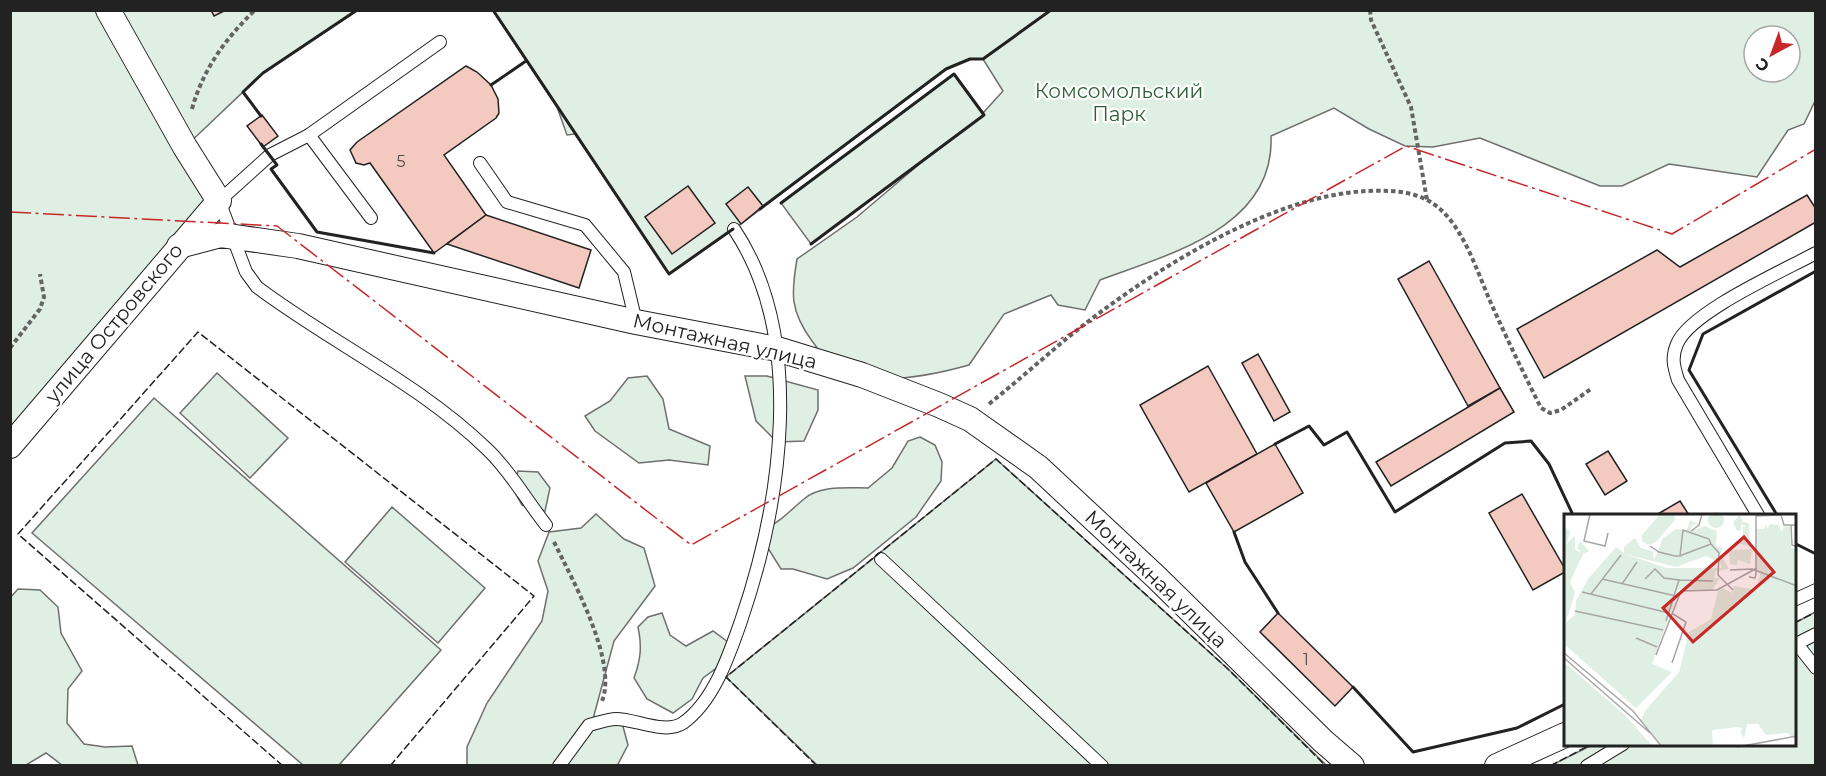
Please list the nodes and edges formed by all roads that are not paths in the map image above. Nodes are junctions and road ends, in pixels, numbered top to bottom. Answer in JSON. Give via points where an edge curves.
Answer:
{"nodes":[{"id":1,"x":108,"y":10,"type":"edge"},
{"id":2,"x":440,"y":42,"type":"dead end"},
{"id":3,"x":309,"y":135,"type":"junction"},
{"id":4,"x":480,"y":163,"type":"dead end"},
{"id":5,"x":219,"y":201,"type":"junction"},
{"id":6,"x":371,"y":218,"type":"dead end"},
{"id":7,"x":734,"y":229,"type":"dead end"},
{"id":8,"x":233,"y":237,"type":"junction"},
{"id":9,"x":179,"y":246,"type":"junction"},
{"id":10,"x":1815,"y":253,"type":"edge"},
{"id":11,"x":636,"y":322,"type":"junction"},
{"id":12,"x":777,"y":349,"type":"junction"},
{"id":13,"x":10,"y":446,"type":"edge"},
{"id":14,"x":1757,"y":514,"type":"edge"},
{"id":15,"x":546,"y":525,"type":"road end"},
{"id":16,"x":881,"y":559,"type":"dead end"},
{"id":17,"x":1815,"y":590,"type":"edge"},
{"id":18,"x":1796,"y":599,"type":"edge"},
{"id":19,"x":1815,"y":634,"type":"edge"},
{"id":20,"x":1796,"y":644,"type":"edge"},
{"id":21,"x":1815,"y":668,"type":"edge"},
{"id":22,"x":1564,"y":736,"type":"edge"},
{"id":23,"x":1620,"y":746,"type":"edge"},
{"id":24,"x":1513,"y":763,"type":"edge"},
{"id":25,"x":559,"y":765,"type":"edge"},
{"id":26,"x":1102,"y":765,"type":"edge"},
{"id":27,"x":1352,"y":765,"type":"edge"},
{"id":28,"x":1587,"y":765,"type":"edge"}],
"edges":[{"from":1,"to":5,"type":"street","via":[[184,147]]},
{"from":2,"to":3,"type":"lane"},
{"from":3,"to":5,"type":"lane","via":[[270,156]]},
{"from":3,"to":6,"type":"lane"},
{"from":4,"to":11,"type":"lane","via":[[507,202],[585,225],[624,272]]},
{"from":5,"to":8,"type":"lane"},
{"from":5,"to":9,"type":"street","name":"улица Островского"},
{"from":7,"to":12,"type":"lane","via":[[758,273]]},
{"from":8,"to":9,"type":"street","name":"Монтажная улица","via":[[221,235]]},
{"from":8,"to":11,"type":"street","name":"Монтажная улица","via":[[325,252]]},
{"from":8,"to":15,"type":"lane","via":[[246,272],[257,287],[411,386],[457,422],[490,452]]},
{"from":9,"to":13,"type":"street","name":"улица Островского"},
{"from":10,"to":14,"type":"lane","via":[[1699,318],[1677,342],[1672,360],[1678,380]]},
{"from":11,"to":12,"type":"street","name":"Монтажная улица"},
{"from":12,"to":25,"type":"lane","via":[[777,481],[755,579],[732,648],[716,681],[681,725],[653,726],[615,719],[589,725]]},
{"from":12,"to":27,"type":"street","name":"Монтажная улица","via":[[862,375],[970,419],[1038,467]]},
{"from":16,"to":26,"type":"lane"},
{"from":17,"to":18,"type":"lane"},
{"from":19,"to":20,"type":"lane"},
{"from":20,"to":21,"type":"lane"},
{"from":22,"to":24,"type":"street"},
{"from":23,"to":28,"type":"lane"}]}
